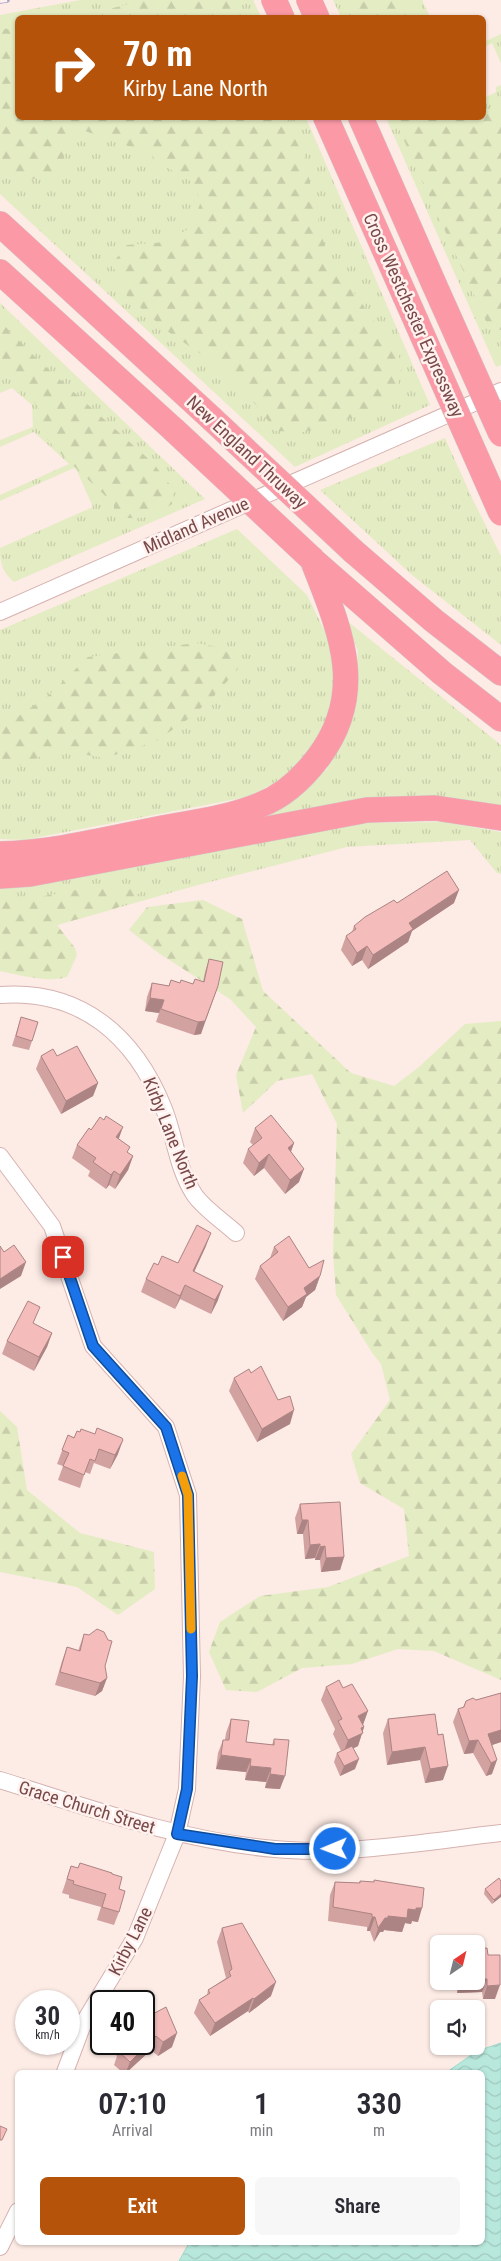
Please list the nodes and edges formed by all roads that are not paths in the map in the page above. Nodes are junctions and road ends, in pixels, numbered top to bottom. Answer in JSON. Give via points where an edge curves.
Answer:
{"nodes":[{"id":1,"x":274,"y":0,"type":"edge"},
{"id":2,"x":309,"y":0,"type":"edge"},
{"id":3,"x":281,"y":15,"type":"edge"},
{"id":4,"x":315,"y":15,"type":"edge"},
{"id":5,"x":327,"y":120,"type":"edge"},
{"id":6,"x":362,"y":120,"type":"edge"},
{"id":7,"x":0,"y":224,"type":"edge"},
{"id":8,"x":0,"y":272,"type":"edge"},
{"id":9,"x":501,"y":391,"type":"edge"},
{"id":10,"x":501,"y":434,"type":"edge"},
{"id":11,"x":501,"y":513,"type":"edge"},
{"id":12,"x":312,"y":559,"type":"junction"},
{"id":13,"x":0,"y":612,"type":"edge"},
{"id":14,"x":501,"y":673,"type":"edge"},
{"id":15,"x":501,"y":719,"type":"edge"},
{"id":16,"x":501,"y":818,"type":"edge"},
{"id":17,"x":0,"y":854,"type":"edge"},
{"id":18,"x":0,"y":876,"type":"edge"},
{"id":19,"x":0,"y":995,"type":"edge"},
{"id":20,"x":0,"y":1156,"type":"edge"},
{"id":21,"x":236,"y":1233,"type":"dead end"},
{"id":22,"x":0,"y":1780,"type":"edge"},
{"id":23,"x":501,"y":1833,"type":"edge"},
{"id":24,"x":177,"y":1834,"type":"junction"},
{"id":25,"x":66,"y":2070,"type":"edge"},
{"id":26,"x":15,"y":2217,"type":"edge"},
{"id":27,"x":0,"y":2247,"type":"edge"}],
"edges":[{"from":1,"to":3,"type":"highway"},
{"from":2,"to":4,"type":"highway"},
{"from":5,"to":11,"type":"highway","name":"Cross Westchester Expressway","bridge":true},
{"from":6,"to":10,"type":"highway","name":"Cross Westchester Expressway","bridge":true},
{"from":7,"to":14,"type":"highway","name":"New England Thruway","bridge":true,"via":[[353,551]]},
{"from":8,"to":12,"type":"highway","name":"New England Thruway","bridge":true},
{"from":9,"to":13,"type":"street","name":"Midland Avenue"},
{"from":12,"to":15,"type":"highway","name":"New England Thruway","via":[[442,673]]},
{"from":12,"to":17,"type":"highway","via":[[338,623],[347,680],[340,718],[331,737],[297,783],[262,805],[230,815],[45,851]]},
{"from":16,"to":18,"type":"highway","via":[[435,808],[367,810],[30,874]]},
{"from":19,"to":21,"type":"street","name":"Kirby Lane North","via":[[23,993],[51,997],[78,1007],[105,1024],[133,1051],[150,1077],[165,1110],[180,1164],[195,1196]]},
{"from":20,"to":24,"type":"street","via":[[52,1226],[93,1346],[166,1427],[188,1495],[192,1676],[187,1789]]},
{"from":22,"to":24,"type":"street","name":"Grace Church Street"},
{"from":23,"to":24,"type":"street","name":"Grace Church Street","via":[[308,1850],[275,1849]]},
{"from":24,"to":25,"type":"street","name":"Kirby Lane","via":[[135,1938],[83,2024]]},
{"from":26,"to":27,"type":"street"}]}
